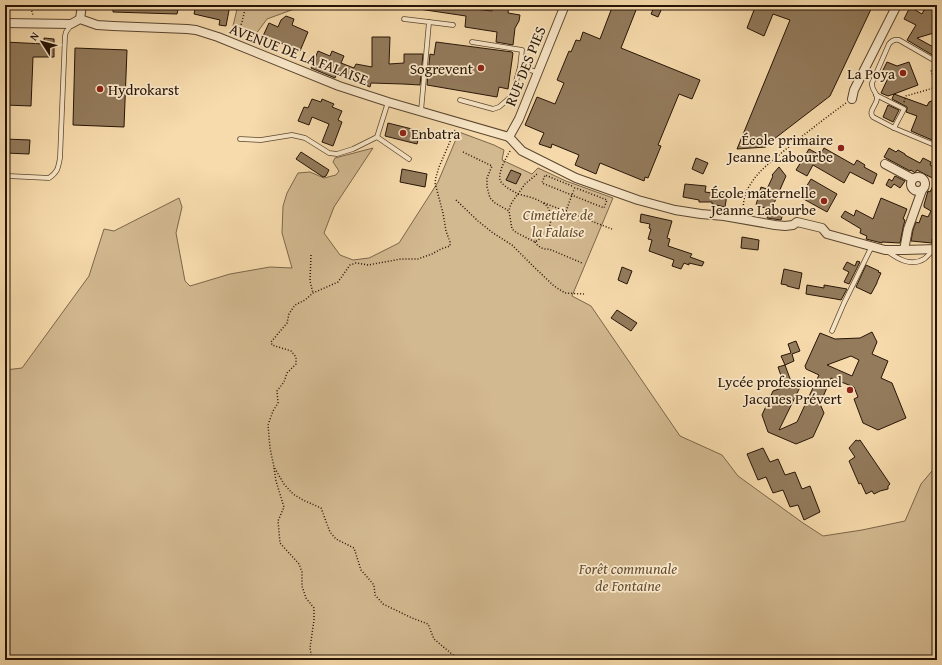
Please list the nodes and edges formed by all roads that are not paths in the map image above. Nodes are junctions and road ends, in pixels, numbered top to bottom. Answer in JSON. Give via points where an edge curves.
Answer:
{"nodes":[{"id":1,"x":82,"y":5,"type":"edge"},
{"id":2,"x":565,"y":5,"type":"edge"},
{"id":3,"x":897,"y":5,"type":"edge"},
{"id":4,"x":80,"y":19,"type":"junction"},
{"id":5,"x":404,"y":19,"type":"dead end"},
{"id":6,"x":429,"y":22,"type":"junction"},
{"id":7,"x":5,"y":23,"type":"edge"},
{"id":8,"x":71,"y":24,"type":"junction"},
{"id":9,"x":453,"y":25,"type":"dead end"},
{"id":10,"x":472,"y":42,"type":"dead end"},
{"id":11,"x":937,"y":60,"type":"edge"},
{"id":12,"x":520,"y":67,"type":"junction"},
{"id":13,"x":537,"y":72,"type":"junction"},
{"id":14,"x":876,"y":95,"type":"junction"},
{"id":15,"x":460,"y":100,"type":"dead end"},
{"id":16,"x":848,"y":101,"type":"road end"},
{"id":17,"x":388,"y":102,"type":"junction"},
{"id":18,"x":421,"y":111,"type":"junction"},
{"id":19,"x":894,"y":128,"type":"junction"},
{"id":20,"x":377,"y":137,"type":"junction"},
{"id":21,"x":509,"y":137,"type":"junction"},
{"id":22,"x":240,"y":139,"type":"dead end"},
{"id":23,"x":937,"y":146,"type":"edge"},
{"id":24,"x":409,"y":159,"type":"dead end"},
{"id":25,"x":885,"y":164,"type":"dead end"},
{"id":26,"x":8,"y":176,"type":"dead end"},
{"id":27,"x":872,"y":246,"type":"junction"},
{"id":28,"x":936,"y":249,"type":"edge"},
{"id":29,"x":886,"y":250,"type":"junction"},
{"id":30,"x":904,"y":250,"type":"junction"},
{"id":31,"x":832,"y":332,"type":"dead end"}],
"edges":[{"from":1,"to":4,"type":"street"},
{"from":2,"to":13,"type":"street","name":"RUE DES PIES"},
{"from":3,"to":16,"type":"street"},
{"from":4,"to":8,"type":"street"},
{"from":4,"to":17,"type":"street","name":"AVENUE DE LA FALAISE","via":[[97,25],[196,30],[339,86]]},
{"from":5,"to":6,"type":"lane"},
{"from":6,"to":9,"type":"lane"},
{"from":6,"to":18,"type":"lane"},
{"from":7,"to":8,"type":"street"},
{"from":8,"to":26,"type":"lane","via":[[66,32],[58,168],[49,178]]},
{"from":10,"to":12,"type":"lane","via":[[522,50]]},
{"from":11,"to":14,"type":"lane","via":[[899,40],[892,41],[872,83]]},
{"from":12,"to":13,"type":"lane"},
{"from":12,"to":15,"type":"lane","via":[[512,96],[499,107],[493,109]]},
{"from":13,"to":21,"type":"street","name":"RUE DES PIES"},
{"from":14,"to":19,"type":"lane","via":[[877,100],[871,116]]},
{"from":14,"to":19,"type":"lane","via":[[904,108]]},
{"from":17,"to":18,"type":"street","name":"AVENUE DE LA FALAISE"},
{"from":17,"to":20,"type":"lane"},
{"from":18,"to":21,"type":"street","name":"AVENUE DE LA FALAISE"},
{"from":19,"to":23,"type":"lane"},
{"from":20,"to":22,"type":"lane","via":[[336,154],[328,153],[306,138],[292,135],[261,140]]},
{"from":20,"to":24,"type":"lane"},
{"from":21,"to":27,"type":"street","via":[[522,151],[576,178],[638,200],[675,210],[774,225],[793,225],[797,222]]},
{"from":25,"to":30,"type":"street","via":[[913,179],[921,178],[925,183],[908,229]]},
{"from":27,"to":29,"type":"street"},
{"from":27,"to":31,"type":"lane"},
{"from":28,"to":29,"type":"lane","via":[[914,263],[898,259]]},
{"from":28,"to":30,"type":"street"},
{"from":29,"to":30,"type":"street"}]}
